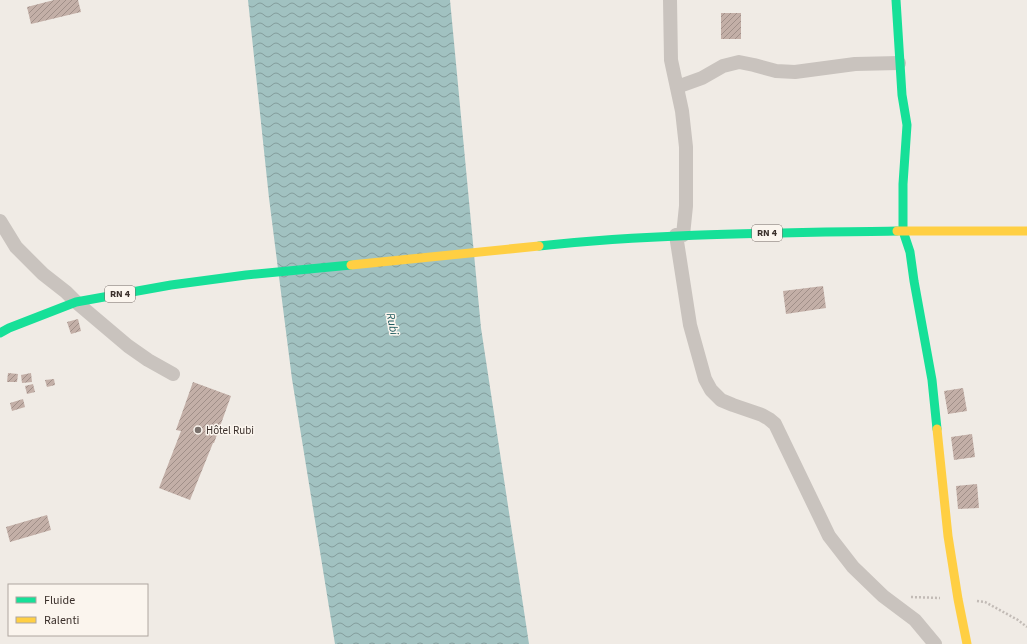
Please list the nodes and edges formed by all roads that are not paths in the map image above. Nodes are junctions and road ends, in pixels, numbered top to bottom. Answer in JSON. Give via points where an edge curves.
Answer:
{"nodes":[{"id":1,"x":670,"y":0,"type":"edge"},
{"id":2,"x":896,"y":0,"type":"edge"},
{"id":3,"x":899,"y":64,"type":"junction"},
{"id":4,"x":677,"y":87,"type":"junction"},
{"id":5,"x":0,"y":221,"type":"edge"},
{"id":6,"x":903,"y":231,"type":"junction"},
{"id":7,"x":1027,"y":231,"type":"edge"},
{"id":8,"x":679,"y":235,"type":"junction"},
{"id":9,"x":76,"y":302,"type":"junction"},
{"id":10,"x":0,"y":333,"type":"edge"},
{"id":11,"x":173,"y":374,"type":"dead end"},
{"id":12,"x":935,"y":644,"type":"edge"},
{"id":13,"x":967,"y":644,"type":"edge"}],
"edges":[{"from":1,"to":4,"type":"street","via":[[671,60]]},
{"from":2,"to":3,"type":"main road"},
{"from":3,"to":4,"type":"street","via":[[855,64],[795,72],[776,71],[739,62],[723,66],[702,78]]},
{"from":3,"to":6,"type":"main road","via":[[907,125]]},
{"from":4,"to":8,"type":"street","via":[[686,148],[686,206]]},
{"from":5,"to":9,"type":"street","via":[[16,247],[42,274]]},
{"from":6,"to":7,"type":"main road","number":"RN 4"},
{"from":6,"to":8,"type":"main road","number":"RN 4"},
{"from":6,"to":13,"type":"main road","via":[[910,252],[932,380],[948,536]]},
{"from":8,"to":9,"type":"main road","number":"RN 4","via":[[581,240],[246,275]]},
{"from":8,"to":12,"type":"street","via":[[690,325],[711,390],[721,400],[762,415],[775,424],[828,536],[853,567],[883,596],[915,620]]},
{"from":9,"to":10,"type":"main road","number":"RN 4"},
{"from":9,"to":11,"type":"street","via":[[128,346]]}]}
